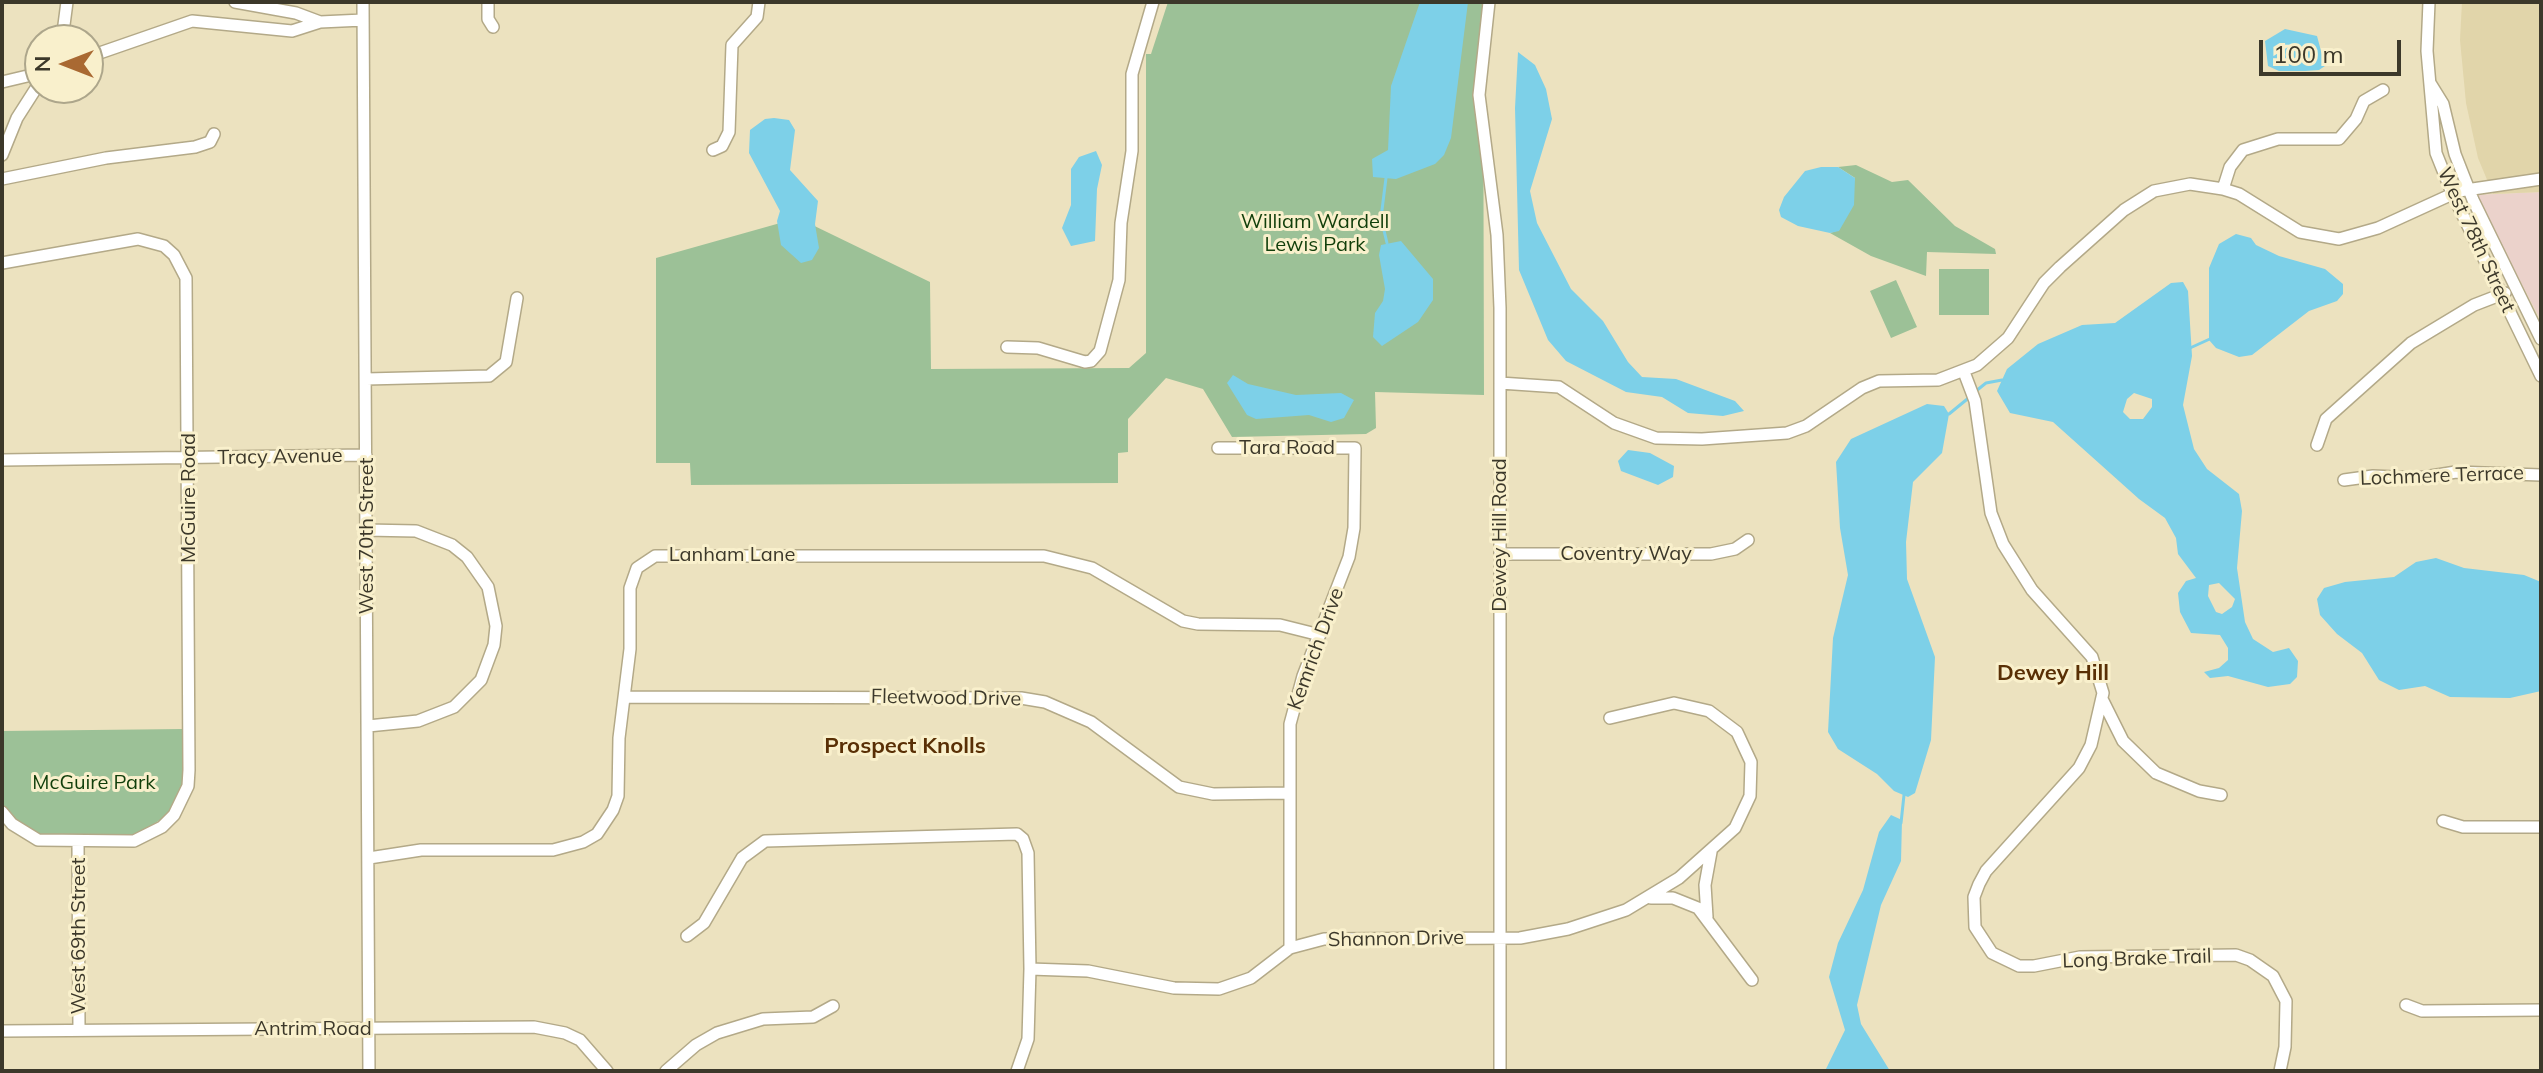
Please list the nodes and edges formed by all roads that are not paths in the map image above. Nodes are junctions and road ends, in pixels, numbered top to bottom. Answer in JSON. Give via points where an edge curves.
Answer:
{"nodes":[{"id":1,"x":67,"y":2,"type":"edge"},
{"id":2,"x":235,"y":2,"type":"edge"},
{"id":3,"x":363,"y":2,"type":"edge"},
{"id":4,"x":488,"y":2,"type":"edge"},
{"id":5,"x":759,"y":2,"type":"edge"},
{"id":6,"x":1153,"y":2,"type":"edge"},
{"id":7,"x":1489,"y":2,"type":"edge"},
{"id":8,"x":2429,"y":2,"type":"edge"},
{"id":9,"x":363,"y":20,"type":"junction"},
{"id":10,"x":320,"y":22,"type":"junction"},
{"id":11,"x":64,"y":24,"type":"edge"},
{"id":12,"x":493,"y":27,"type":"dead end"},
{"id":13,"x":104,"y":51,"type":"edge"},
{"id":14,"x":24,"y":77,"type":"edge"},
{"id":15,"x":2,"y":82,"type":"edge"},
{"id":16,"x":2429,"y":82,"type":"junction"},
{"id":17,"x":2383,"y":90,"type":"dead end"},
{"id":18,"x":26,"y":104,"type":"edge"},
{"id":19,"x":214,"y":134,"type":"dead end"},
{"id":20,"x":713,"y":150,"type":"dead end"},
{"id":21,"x":2,"y":155,"type":"edge"},
{"id":22,"x":2,"y":179,"type":"edge"},
{"id":23,"x":2541,"y":179,"type":"edge"},
{"id":24,"x":2223,"y":189,"type":"junction"},
{"id":25,"x":2460,"y":191,"type":"junction"},
{"id":26,"x":2,"y":263,"type":"edge"},
{"id":27,"x":2503,"y":294,"type":"junction"},
{"id":28,"x":517,"y":298,"type":"dead end"},
{"id":29,"x":2541,"y":339,"type":"edge"},
{"id":30,"x":1007,"y":347,"type":"dead end"},
{"id":31,"x":1964,"y":372,"type":"junction"},
{"id":32,"x":2541,"y":376,"type":"edge"},
{"id":33,"x":366,"y":379,"type":"junction"},
{"id":34,"x":1500,"y":383,"type":"junction"},
{"id":35,"x":2317,"y":445,"type":"dead end"},
{"id":36,"x":1218,"y":448,"type":"dead end"},
{"id":37,"x":1355,"y":448,"type":"joint"},
{"id":38,"x":366,"y":455,"type":"junction"},
{"id":39,"x":189,"y":458,"type":"junction"},
{"id":40,"x":2,"y":460,"type":"edge"},
{"id":41,"x":2541,"y":475,"type":"edge"},
{"id":42,"x":2344,"y":480,"type":"dead end"},
{"id":43,"x":366,"y":530,"type":"junction"},
{"id":44,"x":1748,"y":540,"type":"dead end"},
{"id":45,"x":1501,"y":554,"type":"junction"},
{"id":46,"x":1320,"y":635,"type":"junction"},
{"id":47,"x":625,"y":697,"type":"junction"},
{"id":48,"x":2102,"y":700,"type":"junction"},
{"id":49,"x":1610,"y":718,"type":"dead end"},
{"id":50,"x":368,"y":726,"type":"junction"},
{"id":51,"x":1287,"y":793,"type":"junction"},
{"id":52,"x":2221,"y":795,"type":"dead end"},
{"id":53,"x":2,"y":812,"type":"edge"},
{"id":54,"x":2443,"y":821,"type":"dead end"},
{"id":55,"x":2541,"y":827,"type":"edge"},
{"id":56,"x":78,"y":842,"type":"junction"},
{"id":57,"x":1711,"y":852,"type":"junction"},
{"id":58,"x":369,"y":858,"type":"junction"},
{"id":59,"x":1647,"y":899,"type":"junction"},
{"id":60,"x":1708,"y":917,"type":"junction"},
{"id":61,"x":687,"y":936,"type":"dead end"},
{"id":62,"x":1500,"y":938,"type":"junction"},
{"id":63,"x":1290,"y":948,"type":"junction"},
{"id":64,"x":1030,"y":969,"type":"junction"},
{"id":65,"x":1752,"y":980,"type":"dead end"},
{"id":66,"x":2406,"y":1005,"type":"dead end"},
{"id":67,"x":833,"y":1006,"type":"dead end"},
{"id":68,"x":2541,"y":1010,"type":"edge"},
{"id":69,"x":368,"y":1029,"type":"junction"},
{"id":70,"x":79,"y":1030,"type":"junction"},
{"id":71,"x":2,"y":1031,"type":"edge"},
{"id":72,"x":669,"y":1070,"type":"edge"},
{"id":73,"x":369,"y":1071,"type":"edge"},
{"id":74,"x":607,"y":1071,"type":"edge"},
{"id":75,"x":1017,"y":1071,"type":"edge"},
{"id":76,"x":1500,"y":1071,"type":"edge"},
{"id":77,"x":2280,"y":1071,"type":"edge"}],
"edges":[{"from":1,"to":11,"type":"street"},
{"from":2,"to":10,"type":"street"},
{"from":3,"to":9,"type":"street","name":"West 70th Street"},
{"from":4,"to":12,"type":"street"},
{"from":5,"to":20,"type":"street","via":[[757,17],[732,45],[729,132],[722,146]]},
{"from":6,"to":30,"type":"street","via":[[1132,74],[1132,151],[1119,280],[1100,351],[1085,362],[1038,348]]},
{"from":7,"to":34,"type":"street","name":"Dewey Hill Road","via":[[1479,95],[1497,235]]},
{"from":8,"to":16,"type":"street","name":"West 78th Street"},
{"from":9,"to":10,"type":"street"},
{"from":9,"to":33,"type":"street","name":"West 70th Street"},
{"from":10,"to":13,"type":"street","via":[[292,31],[192,21]]},
{"from":14,"to":15,"type":"street"},
{"from":16,"to":25,"type":"street","name":"West 78th Street","via":[[2443,104]]},
{"from":16,"to":25,"type":"street","name":"West 78th Street","via":[[2436,153]]},
{"from":17,"to":24,"type":"street","via":[[2364,101],[2339,139],[2278,139],[2243,150]]},
{"from":18,"to":21,"type":"street"},
{"from":19,"to":22,"type":"street","via":[[210,142],[195,147]]},
{"from":23,"to":25,"type":"street"},
{"from":24,"to":25,"type":"street","via":[[2300,232],[2339,239],[2378,228]]},
{"from":24,"to":31,"type":"street","via":[[2172,186],[2138,199],[2044,283],[1994,353]]},
{"from":25,"to":27,"type":"street","name":"West 78th Street"},
{"from":25,"to":29,"type":"street","name":"West 78th Street"},
{"from":26,"to":39,"type":"street","name":"McGuire Road","via":[[138,239],[164,246],[174,255],[188,290]]},
{"from":27,"to":32,"type":"street","name":"West 78th Street"},
{"from":27,"to":35,"type":"street","via":[[2411,343],[2333,412]]},
{"from":28,"to":33,"type":"street","via":[[506,362],[489,376]]},
{"from":31,"to":34,"type":"street","via":[[1938,380],[1879,381],[1787,433],[1702,439],[1634,432],[1559,387]]},
{"from":31,"to":48,"type":"street","name":"Long Brake Trail","via":[[1975,401],[1991,513],[2003,544],[2032,590],[2092,657]]},
{"from":33,"to":38,"type":"street","name":"West 70th Street"},
{"from":34,"to":45,"type":"street","name":"Dewey Hill Road"},
{"from":36,"to":37,"type":"street","name":"Tara Road"},
{"from":37,"to":46,"type":"street","name":"Kemrich Drive","via":[[1352,543]]},
{"from":38,"to":39,"type":"street","name":"Tracy Avenue"},
{"from":38,"to":43,"type":"street","name":"West 70th Street"},
{"from":39,"to":40,"type":"street","name":"Tracy Avenue"},
{"from":39,"to":56,"type":"street","name":"McGuire Road","via":[[188,786],[174,815],[149,836],[117,843]]},
{"from":41,"to":42,"type":"street","name":"Lochmere Terrace","via":[[2456,472]]},
{"from":43,"to":50,"type":"street","name":"West 70th Street"},
{"from":43,"to":50,"type":"street","via":[[416,531],[452,545],[488,587],[496,626],[481,680],[454,707],[418,721]]},
{"from":44,"to":45,"type":"street","name":"Coventry Way","via":[[1711,554]]},
{"from":45,"to":62,"type":"street","name":"Dewey Hill Road"},
{"from":46,"to":47,"type":"street","name":"Lanham Lane","via":[[1280,625],[1183,621],[1092,568],[1044,556],[655,556],[637,568],[630,588]]},
{"from":46,"to":51,"type":"street","name":"Kemrich Drive","via":[[1294,699]]},
{"from":47,"to":51,"type":"street","name":"Fleetwood Drive","via":[[1021,698],[1091,722],[1179,787],[1213,794]]},
{"from":47,"to":58,"type":"street","name":"Lanham Lane","via":[[618,796],[605,823],[583,842],[553,850],[421,850]]},
{"from":48,"to":52,"type":"street","via":[[2123,741],[2156,773]]},
{"from":48,"to":77,"type":"street","name":"Long Brake Trail","via":[[2079,768],[1986,871],[1974,897],[1975,927],[1992,953],[2019,966],[2080,957],[2236,955],[2250,960],[2273,976],[2286,1001]]},
{"from":49,"to":57,"type":"street","name":"Shannon Drive","via":[[1674,703],[1709,711],[1737,732],[1751,762],[1750,796],[1735,828]]},
{"from":50,"to":58,"type":"street","name":"West 70th Street"},
{"from":51,"to":63,"type":"street","name":"Kemrich Drive"},
{"from":53,"to":56,"type":"street","name":"McGuire Road","via":[[38,840]]},
{"from":54,"to":55,"type":"street","via":[[2463,827]]},
{"from":56,"to":70,"type":"street","name":"West 69th Street"},
{"from":57,"to":59,"type":"street","name":"Shannon Drive"},
{"from":57,"to":60,"type":"street","via":[[1705,885]]},
{"from":58,"to":69,"type":"street","name":"West 70th Street"},
{"from":59,"to":60,"type":"street","via":[[1673,898]]},
{"from":59,"to":62,"type":"street","name":"Shannon Drive","via":[[1568,929]]},
{"from":60,"to":65,"type":"street"},
{"from":61,"to":64,"type":"street","via":[[704,923],[742,858],[765,841],[1009,832],[1023,839],[1028,853]]},
{"from":62,"to":63,"type":"street","name":"Shannon Drive","via":[[1347,937]]},
{"from":62,"to":76,"type":"street","name":"Dewey Hill Road"},
{"from":63,"to":64,"type":"street","name":"Shannon Drive","via":[[1251,978],[1219,989],[1174,988],[1088,971]]},
{"from":64,"to":75,"type":"street","via":[[1028,1039]]},
{"from":66,"to":68,"type":"street","via":[[2422,1011]]},
{"from":67,"to":72,"type":"street","via":[[813,1017],[763,1019],[729,1029],[696,1045]]},
{"from":69,"to":70,"type":"street","name":"Antrim Road"},
{"from":69,"to":73,"type":"street","name":"West 70th Street"},
{"from":69,"to":74,"type":"street","name":"Antrim Road","via":[[550,1029],[580,1040]]},
{"from":70,"to":71,"type":"street","name":"Antrim Road"}]}
